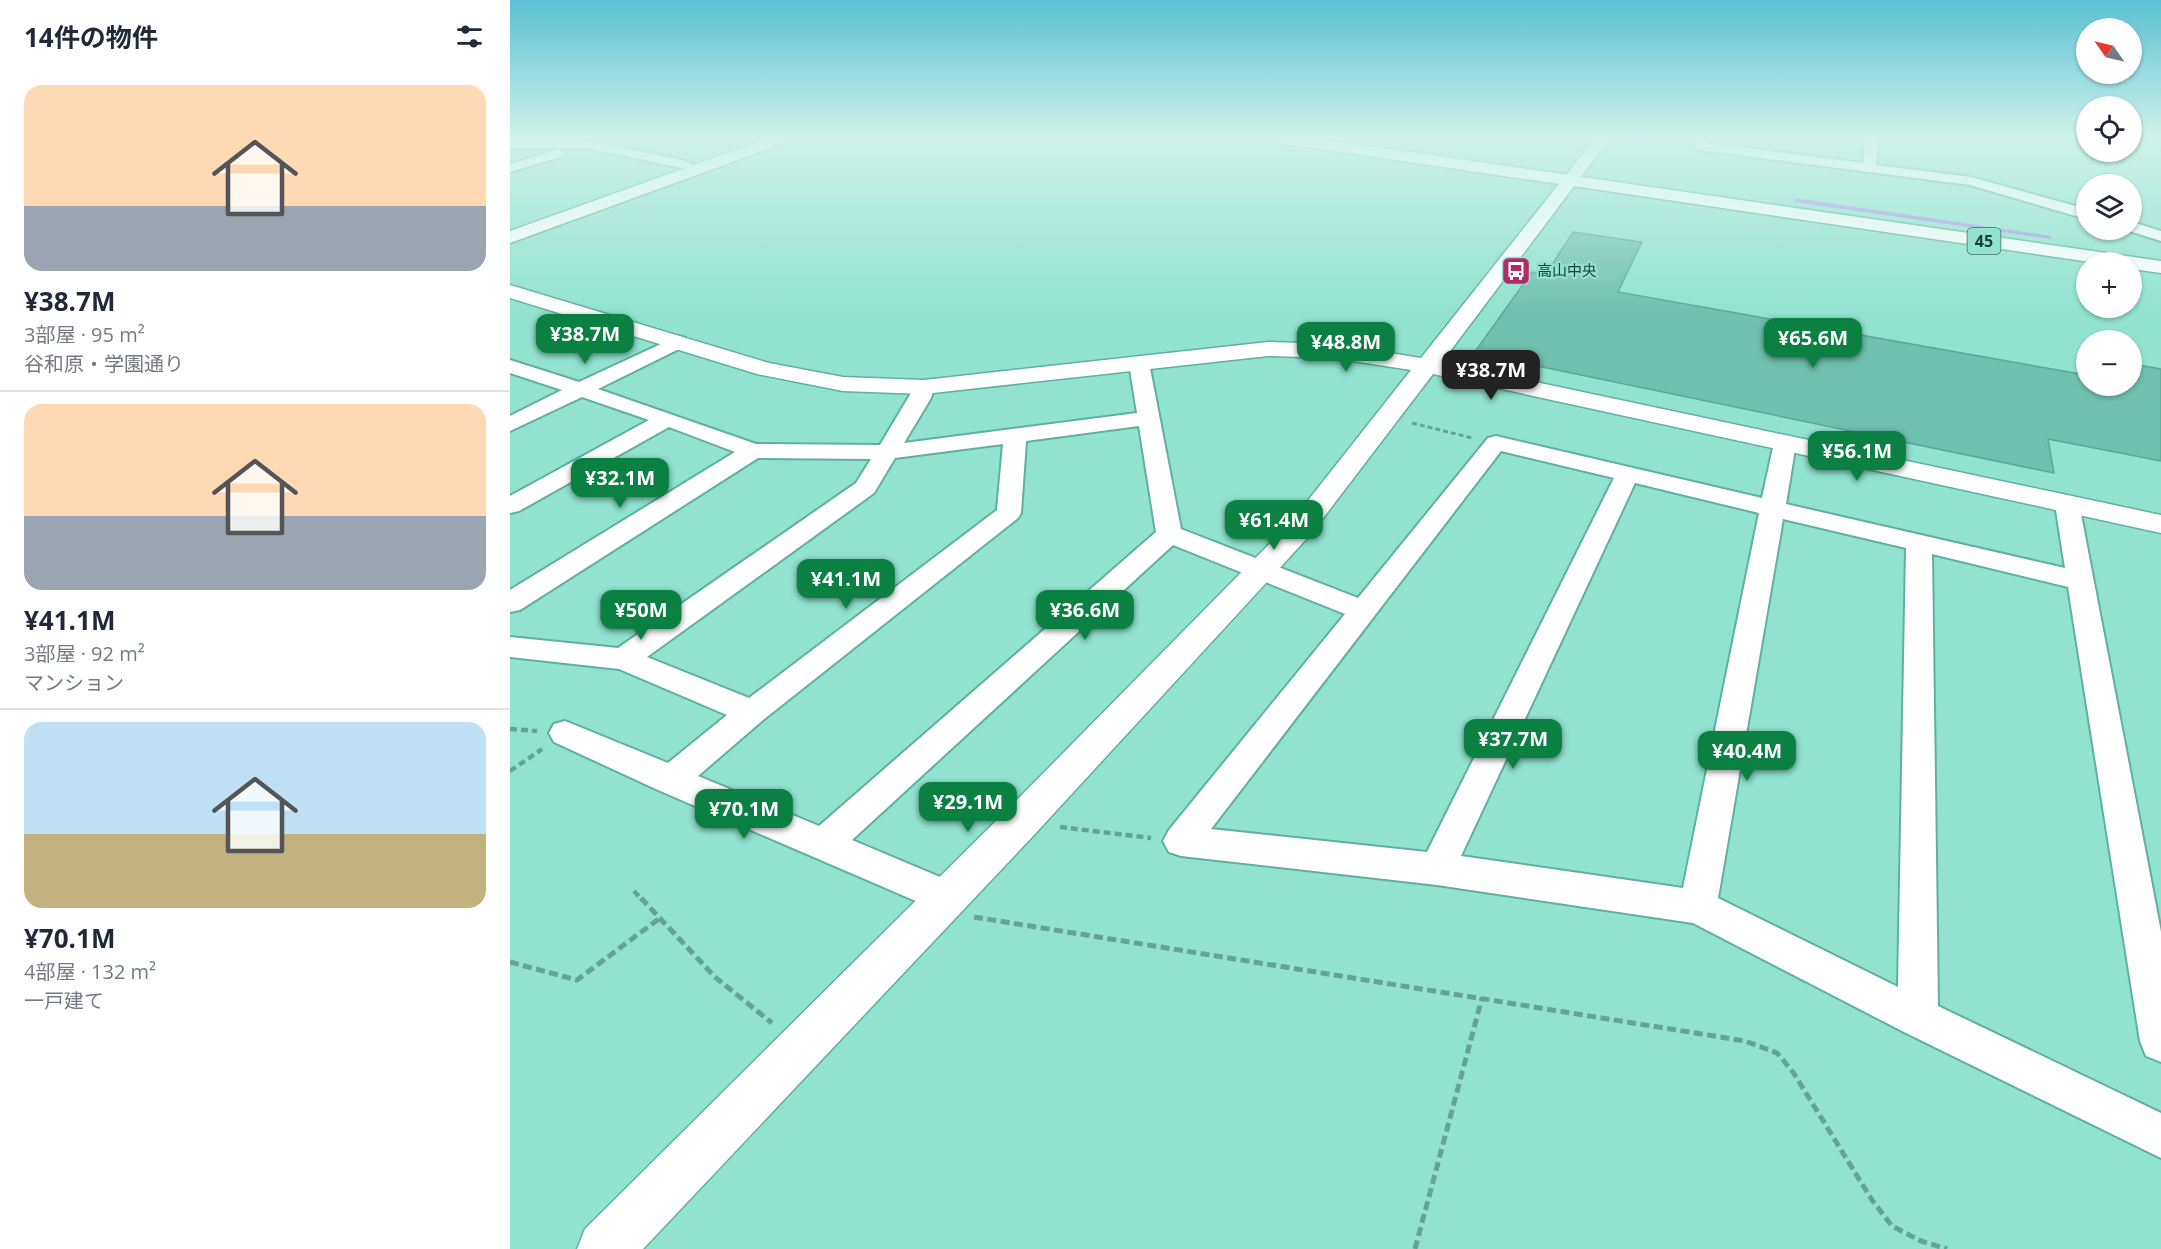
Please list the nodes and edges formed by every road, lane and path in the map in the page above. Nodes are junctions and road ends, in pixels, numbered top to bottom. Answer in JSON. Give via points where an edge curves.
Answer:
{"nodes":[{"id":1,"x":599,"y":195,"type":"edge"},
{"id":2,"x":626,"y":195,"type":"edge"},
{"id":3,"x":1561,"y":195,"type":"edge"},
{"id":4,"x":1694,"y":195,"type":"edge"},
{"id":5,"x":1707,"y":195,"type":"edge"},
{"id":6,"x":2021,"y":195,"type":"edge"},
{"id":7,"x":2076,"y":211,"type":"edge"},
{"id":8,"x":510,"y":226,"type":"edge"},
{"id":9,"x":2142,"y":230,"type":"edge"},
{"id":10,"x":2161,"y":236,"type":"edge"},
{"id":11,"x":510,"y":237,"type":"edge"},
{"id":12,"x":2161,"y":258,"type":"edge"},
{"id":13,"x":2161,"y":267,"type":"edge"},
{"id":14,"x":510,"y":291,"type":"edge"},
{"id":15,"x":678,"y":342,"type":"junction"},
{"id":16,"x":1139,"y":363,"type":"junction"},
{"id":17,"x":510,"y":366,"type":"edge"},
{"id":18,"x":1428,"y":366,"type":"junction"},
{"id":19,"x":924,"y":387,"type":"junction"},
{"id":20,"x":580,"y":389,"type":"junction"},
{"id":21,"x":1148,"y":418,"type":"junction"},
{"id":22,"x":667,"y":419,"type":"junction"},
{"id":23,"x":1403,"y":421,"type":"dead end"},
{"id":24,"x":510,"y":424,"type":"edge"},
{"id":25,"x":1015,"y":436,"type":"junction"},
{"id":26,"x":1496,"y":444,"type":"junction"},
{"id":27,"x":1785,"y":444,"type":"junction"},
{"id":28,"x":753,"y":451,"type":"junction"},
{"id":29,"x":886,"y":452,"type":"junction"},
{"id":30,"x":1627,"y":475,"type":"junction"},
{"id":31,"x":2067,"y":504,"type":"junction"},
{"id":32,"x":510,"y":506,"type":"edge"},
{"id":33,"x":1772,"y":509,"type":"junction"},
{"id":34,"x":2161,"y":524,"type":"edge"},
{"id":35,"x":1169,"y":534,"type":"junction"},
{"id":36,"x":1919,"y":543,"type":"junction"},
{"id":37,"x":1262,"y":570,"type":"junction"},
{"id":38,"x":2081,"y":581,"type":"junction"},
{"id":39,"x":510,"y":603,"type":"edge"},
{"id":40,"x":1363,"y":610,"type":"junction"},
{"id":41,"x":510,"y":647,"type":"edge"},
{"id":42,"x":623,"y":659,"type":"junction"},
{"id":43,"x":752,"y":712,"type":"junction"},
{"id":44,"x":565,"y":733,"type":"joint"},
{"id":45,"x":510,"y":771,"type":"edge"},
{"id":46,"x":670,"y":780,"type":"junction"},
{"id":47,"x":1056,"y":827,"type":"dead end"},
{"id":48,"x":1181,"y":842,"type":"junction"},
{"id":49,"x":822,"y":845,"type":"junction"},
{"id":50,"x":1437,"y":869,"type":"junction"},
{"id":51,"x":634,"y":891,"type":"dead end"},
{"id":52,"x":940,"y":903,"type":"junction"},
{"id":53,"x":1698,"y":907,"type":"junction"},
{"id":54,"x":660,"y":918,"type":"junction"},
{"id":55,"x":510,"y":962,"type":"edge"},
{"id":56,"x":1482,"y":998,"type":"junction"},
{"id":57,"x":1918,"y":1018,"type":"junction"},
{"id":58,"x":2161,"y":1041,"type":"edge"},
{"id":59,"x":801,"y":1047,"type":"junction"},
{"id":60,"x":2161,"y":1136,"type":"edge"},
{"id":61,"x":605,"y":1249,"type":"edge"},
{"id":62,"x":1415,"y":1249,"type":"edge"},
{"id":63,"x":1947,"y":1249,"type":"edge"}],
"edges":[{"from":1,"to":8,"type":"street"},
{"from":2,"to":11,"type":"street"},
{"from":3,"to":18,"type":"street"},
{"from":4,"to":13,"type":"street","number":"45"},
{"from":5,"to":12,"type":"street","number":"45"},
{"from":6,"to":7,"type":"street"},
{"from":9,"to":10,"type":"street"},
{"from":14,"to":15,"type":"street"},
{"from":15,"to":19,"type":"street","via":[[805,378],[843,384]]},
{"from":15,"to":20,"type":"street"},
{"from":16,"to":18,"type":"street","via":[[1268,349],[1334,351]]},
{"from":16,"to":19,"type":"street"},
{"from":16,"to":21,"type":"street"},
{"from":17,"to":20,"type":"street"},
{"from":18,"to":27,"type":"street"},
{"from":18,"to":37,"type":"street","via":[[1301,528]]},
{"from":19,"to":29,"type":"street"},
{"from":20,"to":22,"type":"street"},
{"from":20,"to":24,"type":"street"},
{"from":21,"to":25,"type":"street"},
{"from":21,"to":35,"type":"street"},
{"from":22,"to":28,"type":"street"},
{"from":22,"to":32,"type":"street"},
{"from":23,"to":26,"type":"path"},
{"from":25,"to":29,"type":"street"},
{"from":25,"to":43,"type":"street","via":[[1009,513]]},
{"from":26,"to":30,"type":"street"},
{"from":26,"to":40,"type":"street"},
{"from":27,"to":31,"type":"street"},
{"from":27,"to":33,"type":"street"},
{"from":28,"to":29,"type":"street"},
{"from":28,"to":39,"type":"street"},
{"from":29,"to":42,"type":"street","via":[[864,488]]},
{"from":30,"to":33,"type":"street"},
{"from":30,"to":50,"type":"street"},
{"from":31,"to":34,"type":"street"},
{"from":31,"to":38,"type":"street"},
{"from":33,"to":36,"type":"street"},
{"from":33,"to":53,"type":"street"},
{"from":35,"to":37,"type":"street"},
{"from":35,"to":49,"type":"street"},
{"from":36,"to":38,"type":"street"},
{"from":36,"to":57,"type":"street"},
{"from":37,"to":40,"type":"street"},
{"from":37,"to":52,"type":"street"},
{"from":38,"to":58,"type":"street"},
{"from":40,"to":48,"type":"street"},
{"from":41,"to":42,"type":"street"},
{"from":42,"to":43,"type":"street"},
{"from":43,"to":46,"type":"street"},
{"from":44,"to":45,"type":"path"},
{"from":44,"to":46,"type":"street"},
{"from":46,"to":49,"type":"street"},
{"from":47,"to":48,"type":"path"},
{"from":48,"to":50,"type":"street"},
{"from":49,"to":52,"type":"street"},
{"from":50,"to":53,"type":"street"},
{"from":51,"to":54,"type":"path"},
{"from":52,"to":56,"type":"path","via":[[960,915]]},
{"from":52,"to":59,"type":"street"},
{"from":53,"to":57,"type":"street"},
{"from":54,"to":55,"type":"path","via":[[577,980]]},
{"from":54,"to":59,"type":"path","via":[[716,977]]},
{"from":56,"to":62,"type":"path"},
{"from":56,"to":63,"type":"path","via":[[1745,1041],[1777,1053],[1892,1226]]},
{"from":57,"to":60,"type":"street"},
{"from":59,"to":61,"type":"street"}]}
